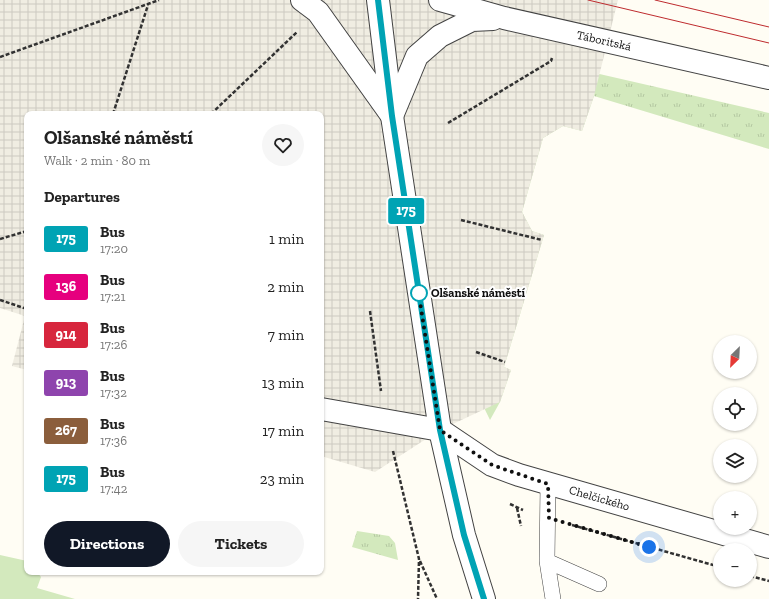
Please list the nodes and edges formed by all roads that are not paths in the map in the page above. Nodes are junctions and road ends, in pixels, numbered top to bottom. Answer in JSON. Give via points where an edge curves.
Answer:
{"nodes":[{"id":1,"x":302,"y":0,"type":"edge"},
{"id":2,"x":378,"y":0,"type":"edge"},
{"id":3,"x":440,"y":0,"type":"edge"},
{"id":4,"x":504,"y":18,"type":"junction"},
{"id":5,"x":769,"y":78,"type":"edge"},
{"id":6,"x":392,"y":116,"type":"junction"},
{"id":7,"x":324,"y":409,"type":"edge"},
{"id":8,"x":440,"y":430,"type":"junction"},
{"id":9,"x":548,"y":484,"type":"junction"},
{"id":10,"x":769,"y":547,"type":"edge"},
{"id":11,"x":547,"y":561,"type":"junction"},
{"id":12,"x":599,"y":584,"type":"dead end"},
{"id":13,"x":484,"y":599,"type":"edge"},
{"id":14,"x":553,"y":599,"type":"edge"}],
"edges":[{"from":1,"to":6,"type":"street","via":[[318,12]]},
{"from":2,"to":6,"type":"street"},
{"from":3,"to":4,"type":"street","name":"Táboritská"},
{"from":4,"to":5,"type":"street","name":"Táboritská"},
{"from":4,"to":6,"type":"street","via":[[472,20],[440,36],[417,56]]},
{"from":6,"to":8,"type":"street"},
{"from":7,"to":8,"type":"street","name":"Chelčického"},
{"from":8,"to":9,"type":"street","name":"Chelčického","via":[[492,465]]},
{"from":8,"to":13,"type":"street","via":[[464,535]]},
{"from":9,"to":10,"type":"street","name":"Chelčického"},
{"from":9,"to":11,"type":"lane"},
{"from":11,"to":12,"type":"lane"},
{"from":11,"to":14,"type":"lane"}]}
